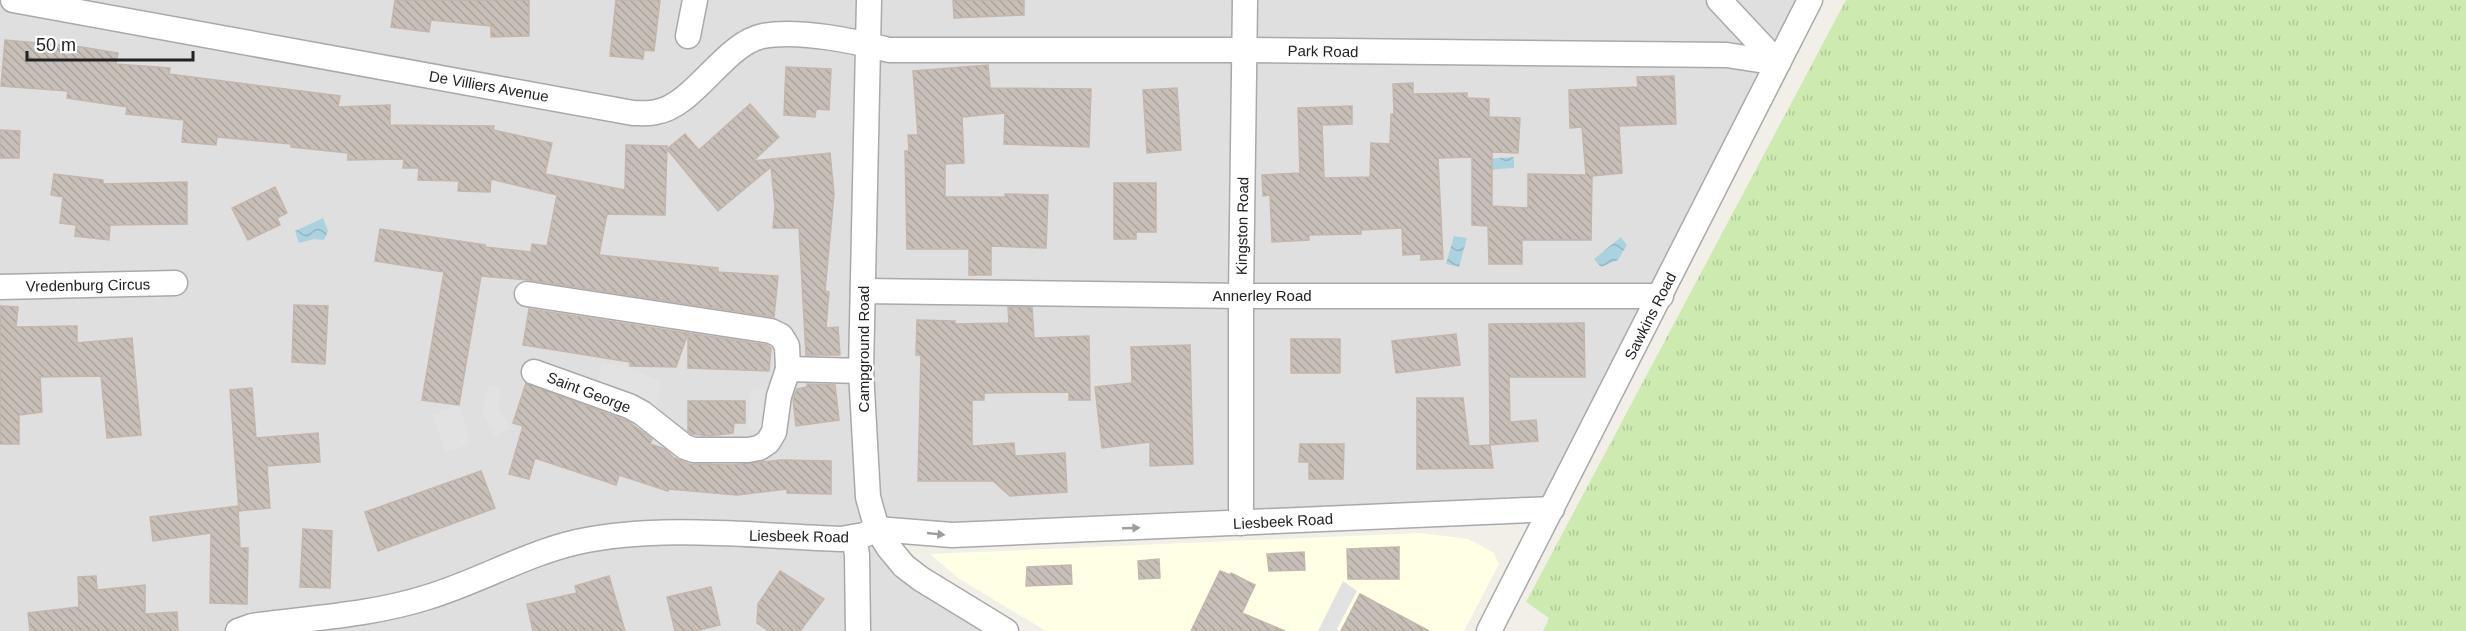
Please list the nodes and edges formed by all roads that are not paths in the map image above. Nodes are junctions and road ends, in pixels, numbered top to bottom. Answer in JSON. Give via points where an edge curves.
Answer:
{"nodes":[{"id":1,"x":13,"y":0,"type":"edge"},
{"id":2,"x":695,"y":0,"type":"edge"},
{"id":3,"x":869,"y":0,"type":"edge"},
{"id":4,"x":1245,"y":0,"type":"edge"},
{"id":5,"x":1719,"y":0,"type":"edge"},
{"id":6,"x":1810,"y":0,"type":"edge"},
{"id":7,"x":89,"y":6,"type":"edge"},
{"id":8,"x":688,"y":36,"type":"dead end"},
{"id":9,"x":868,"y":44,"type":"junction"},
{"id":10,"x":1245,"y":50,"type":"junction"},
{"id":11,"x":1778,"y":63,"type":"junction"},
{"id":12,"x":175,"y":283,"type":"dead end"},
{"id":13,"x":0,"y":287,"type":"edge"},
{"id":14,"x":863,"y":291,"type":"junction"},
{"id":15,"x":527,"y":294,"type":"dead end"},
{"id":16,"x":1241,"y":296,"type":"junction"},
{"id":17,"x":1660,"y":296,"type":"junction"},
{"id":18,"x":788,"y":369,"type":"junction"},
{"id":19,"x":861,"y":371,"type":"junction"},
{"id":20,"x":534,"y":372,"type":"dead end"},
{"id":21,"x":1552,"y":508,"type":"junction"},
{"id":22,"x":1241,"y":524,"type":"junction"},
{"id":23,"x":878,"y":529,"type":"junction"},
{"id":24,"x":854,"y":537,"type":"junction"},
{"id":25,"x":1499,"y":624,"type":"edge"},
{"id":26,"x":238,"y":631,"type":"edge"},
{"id":27,"x":858,"y":631,"type":"edge"},
{"id":28,"x":1006,"y":631,"type":"edge"}],
"edges":[{"from":1,"to":7,"type":"street","name":"De Villiers Avenue"},
{"from":2,"to":8,"type":"street"},
{"from":3,"to":9,"type":"street","name":"Campground Road"},
{"from":4,"to":10,"type":"street","name":"Kingston Road"},
{"from":5,"to":11,"type":"street"},
{"from":6,"to":11,"type":"street","name":"Sawkins Road"},
{"from":7,"to":9,"type":"street","name":"De Villiers Avenue","via":[[633,113],[657,112],[678,102],[740,47],[761,36],[832,38]]},
{"from":9,"to":10,"type":"street","name":"Park Road","via":[[889,50]]},
{"from":9,"to":14,"type":"street","name":"Campground Road"},
{"from":10,"to":11,"type":"street","name":"Park Road","via":[[1727,55]]},
{"from":10,"to":16,"type":"street","name":"Kingston Road"},
{"from":11,"to":17,"type":"street","name":"Sawkins Road"},
{"from":12,"to":13,"type":"street","name":"Vredenburg Circus"},
{"from":14,"to":16,"type":"street","name":"Annerley Road"},
{"from":14,"to":19,"type":"street","name":"Campground Road"},
{"from":15,"to":18,"type":"street","name":"Saint George","via":[[771,331],[781,336],[787,346]]},
{"from":16,"to":17,"type":"street","name":"Annerley Road"},
{"from":16,"to":22,"type":"street","name":"Kingston Road"},
{"from":17,"to":21,"type":"street","name":"Sawkins Road"},
{"from":18,"to":19,"type":"street"},
{"from":18,"to":20,"type":"street","name":"Saint George","via":[[774,432],[768,442],[748,450],[685,447],[629,406]]},
{"from":19,"to":23,"type":"street","name":"Campground Road","via":[[867,483]]},
{"from":21,"to":22,"type":"street","name":"Liesbeek Road"},
{"from":21,"to":25,"type":"street","name":"Sawkins Road"},
{"from":23,"to":22,"type":"street","name":"Liesbeek Road","one_way":true,"via":[[952,535]]},
{"from":23,"to":24,"type":"street","name":"Liesbeek Road"},
{"from":23,"to":28,"type":"street","name":"Campground Road","via":[[904,566]]},
{"from":24,"to":26,"type":"street","name":"Liesbeek Road","via":[[664,532],[616,536],[540,553],[458,587],[391,607]]},
{"from":24,"to":27,"type":"street"}]}
